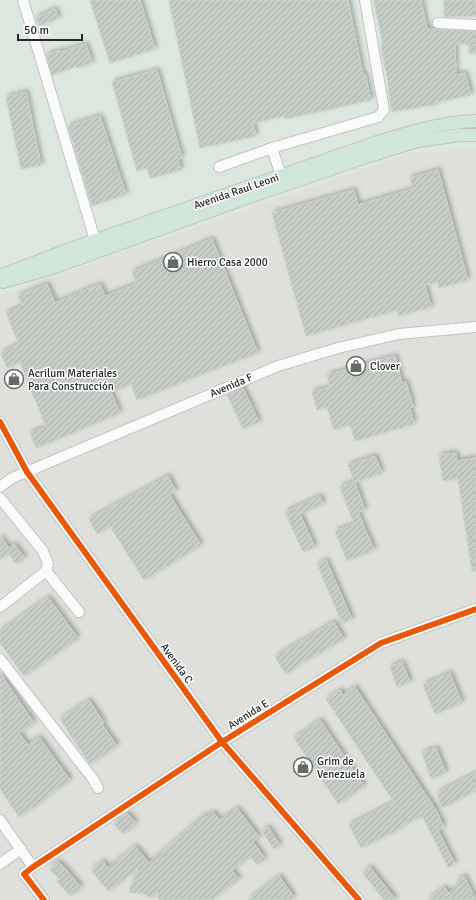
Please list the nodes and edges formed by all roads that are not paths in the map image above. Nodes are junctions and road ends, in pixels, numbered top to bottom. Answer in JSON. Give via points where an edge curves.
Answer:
{"nodes":[{"id":1,"x":23,"y":0,"type":"edge"},
{"id":2,"x":365,"y":0,"type":"edge"},
{"id":3,"x":438,"y":23,"type":"dead end"},
{"id":4,"x":476,"y":25,"type":"edge"},
{"id":5,"x":476,"y":121,"type":"edge"},
{"id":6,"x":476,"y":135,"type":"edge"},
{"id":7,"x":272,"y":148,"type":"junction"},
{"id":8,"x":219,"y":167,"type":"dead end"},
{"id":9,"x":281,"y":176,"type":"junction"},
{"id":10,"x":95,"y":240,"type":"junction"},
{"id":11,"x":0,"y":276,"type":"edge"},
{"id":12,"x":0,"y":283,"type":"edge"},
{"id":13,"x":476,"y":327,"type":"edge"},
{"id":14,"x":0,"y":422,"type":"edge"},
{"id":15,"x":27,"y":472,"type":"junction"},
{"id":16,"x":0,"y":487,"type":"edge"},
{"id":17,"x":0,"y":498,"type":"edge"},
{"id":18,"x":46,"y":571,"type":"junction"},
{"id":19,"x":0,"y":607,"type":"edge"},
{"id":20,"x":476,"y":609,"type":"edge"},
{"id":21,"x":79,"y":612,"type":"dead end"},
{"id":22,"x":0,"y":659,"type":"edge"},
{"id":23,"x":222,"y":742,"type":"junction"},
{"id":24,"x":98,"y":788,"type":"dead end"},
{"id":25,"x":0,"y":820,"type":"edge"},
{"id":26,"x":21,"y":849,"type":"junction"},
{"id":27,"x":0,"y":864,"type":"edge"},
{"id":28,"x":33,"y":867,"type":"junction"},
{"id":29,"x":44,"y":900,"type":"edge"},
{"id":30,"x":359,"y":900,"type":"edge"}],
"edges":[{"from":1,"to":10,"type":"street"},
{"from":2,"to":7,"type":"street","via":[[384,110],[378,117]]},
{"from":3,"to":4,"type":"street"},
{"from":5,"to":9,"type":"main road","name":"Avenida Raul Leoni","via":[[419,129]]},
{"from":6,"to":12,"type":"main road","name":"Avenida Raul Leoni","via":[[418,140],[254,195],[52,268]]},
{"from":7,"to":8,"type":"street"},
{"from":7,"to":9,"type":"street"},
{"from":9,"to":10,"type":"main road","name":"Avenida Raul Leoni"},
{"from":10,"to":11,"type":"main road","name":"Avenida Raul Leoni"},
{"from":13,"to":15,"type":"street","name":"Avenida F","via":[[399,334],[338,348],[278,366]]},
{"from":14,"to":15,"type":"street","name":"Avenida C"},
{"from":15,"to":16,"type":"street","name":"Avenida F","via":[[12,478]]},
{"from":15,"to":23,"type":"street","name":"Avenida C"},
{"from":17,"to":18,"type":"street","via":[[43,551],[48,564]]},
{"from":18,"to":19,"type":"street"},
{"from":18,"to":21,"type":"street"},
{"from":20,"to":23,"type":"street","name":"Avenida E","via":[[381,644]]},
{"from":22,"to":24,"type":"street"},
{"from":23,"to":28,"type":"street","name":"Avenida E"},
{"from":23,"to":30,"type":"street","name":"Avenida C"},
{"from":25,"to":26,"type":"street"},
{"from":26,"to":27,"type":"street"},
{"from":26,"to":28,"type":"street"},
{"from":28,"to":29,"type":"street","name":"Avenida E","via":[[24,874]]}]}
